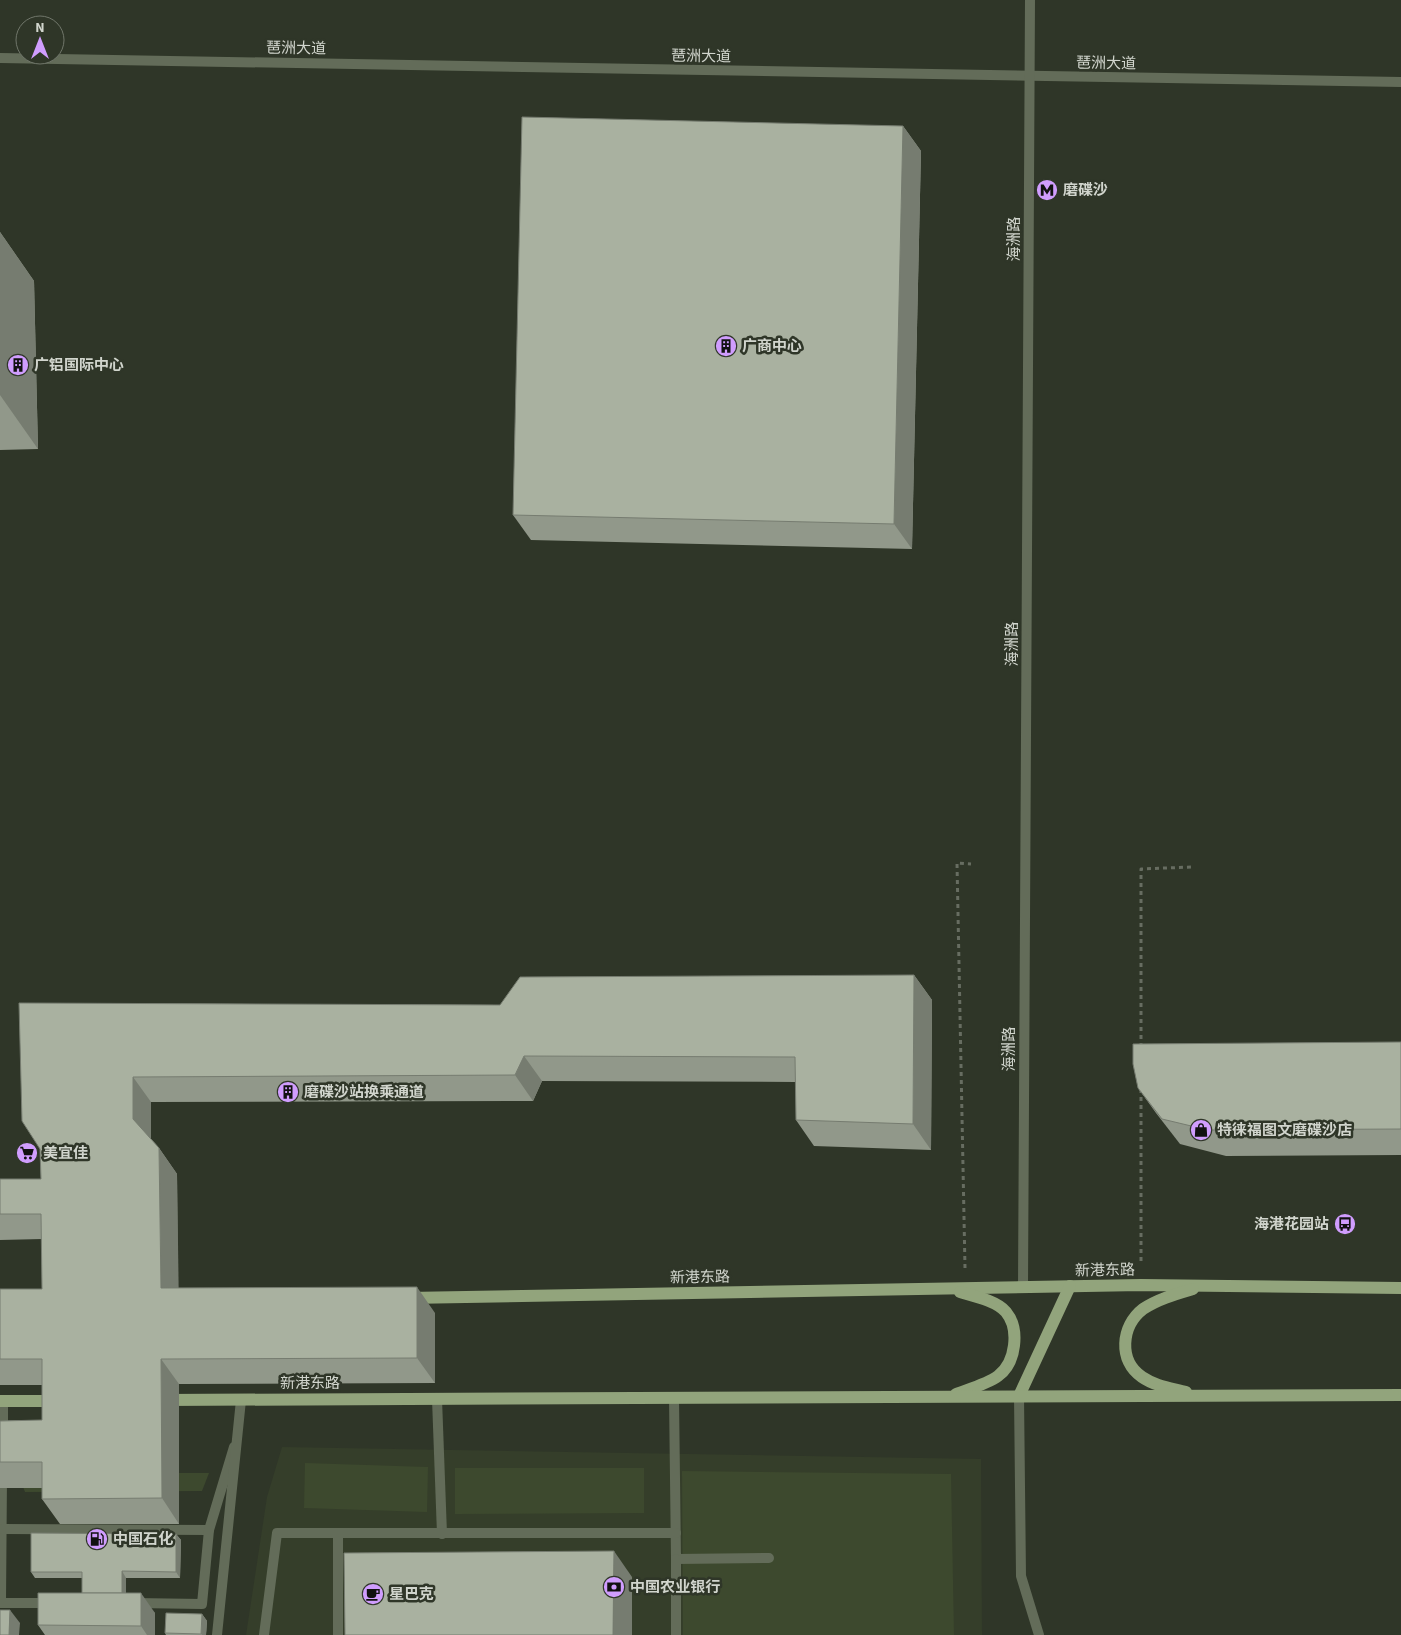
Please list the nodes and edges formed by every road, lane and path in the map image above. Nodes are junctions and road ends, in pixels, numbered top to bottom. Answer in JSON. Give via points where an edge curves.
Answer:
{"nodes":[{"id":1,"x":1030,"y":0,"type":"edge"},
{"id":2,"x":0,"y":58,"type":"edge"},
{"id":3,"x":1029,"y":77,"type":"junction"},
{"id":4,"x":1401,"y":82,"type":"edge"},
{"id":5,"x":971,"y":864,"type":"dead end"},
{"id":6,"x":1191,"y":868,"type":"dead end"},
{"id":7,"x":1141,"y":1057,"type":"edge"},
{"id":8,"x":1141,"y":1087,"type":"edge"},
{"id":9,"x":1204,"y":1285,"type":"junction"},
{"id":10,"x":1070,"y":1286,"type":"junction"},
{"id":11,"x":1142,"y":1286,"type":"junction"},
{"id":12,"x":1023,"y":1287,"type":"junction"},
{"id":13,"x":946,"y":1288,"type":"junction"},
{"id":14,"x":965,"y":1288,"type":"junction"},
{"id":15,"x":1401,"y":1288,"type":"edge"},
{"id":16,"x":398,"y":1298,"type":"edge"},
{"id":17,"x":1401,"y":1395,"type":"edge"},
{"id":18,"x":951,"y":1396,"type":"junction"},
{"id":19,"x":1020,"y":1396,"type":"junction"},
{"id":20,"x":1205,"y":1396,"type":"junction"},
{"id":21,"x":674,"y":1397,"type":"junction"},
{"id":22,"x":437,"y":1399,"type":"junction"},
{"id":23,"x":71,"y":1400,"type":"edge"},
{"id":24,"x":150,"y":1400,"type":"edge"},
{"id":25,"x":241,"y":1400,"type":"junction"},
{"id":26,"x":1,"y":1401,"type":"edge"},
{"id":27,"x":238,"y":1432,"type":"junction"},
{"id":28,"x":3,"y":1442,"type":"edge"},
{"id":29,"x":3,"y":1462,"type":"edge"},
{"id":30,"x":2,"y":1529,"type":"junction"},
{"id":31,"x":209,"y":1530,"type":"junction"},
{"id":32,"x":676,"y":1533,"type":"junction"},
{"id":33,"x":338,"y":1534,"type":"junction"},
{"id":34,"x":442,"y":1534,"type":"junction"},
{"id":35,"x":769,"y":1558,"type":"dead end"},
{"id":36,"x":676,"y":1559,"type":"junction"},
{"id":37,"x":58,"y":1603,"type":"edge"},
{"id":38,"x":126,"y":1603,"type":"edge"},
{"id":39,"x":217,"y":1635,"type":"edge"},
{"id":40,"x":264,"y":1635,"type":"edge"},
{"id":41,"x":338,"y":1635,"type":"edge"},
{"id":42,"x":676,"y":1635,"type":"edge"},
{"id":43,"x":1039,"y":1635,"type":"edge"}],
"edges":[{"from":1,"to":3,"type":"street","name":"海洲路"},
{"from":2,"to":3,"type":"street","name":"琶洲大道"},
{"from":3,"to":4,"type":"street","name":"琶洲大道"},
{"from":3,"to":12,"type":"street","name":"海洲路"},
{"from":5,"to":14,"type":"path","via":[[957,863]]},
{"from":6,"to":7,"type":"path","via":[[1141,869]]},
{"from":8,"to":11,"type":"path"},
{"from":9,"to":11,"type":"main road","name":"新港东路"},
{"from":9,"to":15,"type":"main road","name":"新港东路"},
{"from":9,"to":20,"type":"main road","via":[[1143,1309],[1126,1331],[1124,1347],[1129,1361],[1141,1376],[1157,1385]]},
{"from":10,"to":11,"type":"main road","name":"新港东路"},
{"from":10,"to":12,"type":"main road","name":"新港东路"},
{"from":10,"to":19,"type":"main road"},
{"from":12,"to":14,"type":"main road","name":"新港东路"},
{"from":13,"to":14,"type":"main road","name":"新港东路"},
{"from":13,"to":16,"type":"main road","name":"新港东路"},
{"from":13,"to":18,"type":"main road","via":[[974,1296],[1006,1311],[1014,1327],[1010,1363],[999,1376]]},
{"from":17,"to":20,"type":"main road","name":"新港东路"},
{"from":18,"to":19,"type":"main road","name":"新港东路"},
{"from":18,"to":21,"type":"main road","name":"新港东路"},
{"from":19,"to":20,"type":"main road","name":"新港东路"},
{"from":19,"to":43,"type":"street","via":[[1021,1576]]},
{"from":21,"to":22,"type":"main road","name":"新港东路"},
{"from":21,"to":32,"type":"street"},
{"from":22,"to":25,"type":"main road","name":"新港东路"},
{"from":22,"to":34,"type":"street"},
{"from":23,"to":26,"type":"main road"},
{"from":24,"to":25,"type":"main road","name":"新港东路"},
{"from":25,"to":27,"type":"street"},
{"from":26,"to":28,"type":"street"},
{"from":27,"to":31,"type":"street"},
{"from":27,"to":39,"type":"street"},
{"from":29,"to":30,"type":"street"},
{"from":30,"to":31,"type":"street"},
{"from":30,"to":37,"type":"street","via":[[1,1603]]},
{"from":31,"to":38,"type":"street","via":[[202,1604]]},
{"from":32,"to":34,"type":"street"},
{"from":32,"to":36,"type":"street"},
{"from":33,"to":34,"type":"street"},
{"from":33,"to":40,"type":"street","via":[[277,1533]]},
{"from":33,"to":41,"type":"street"},
{"from":35,"to":36,"type":"street"},
{"from":36,"to":42,"type":"street"}]}
